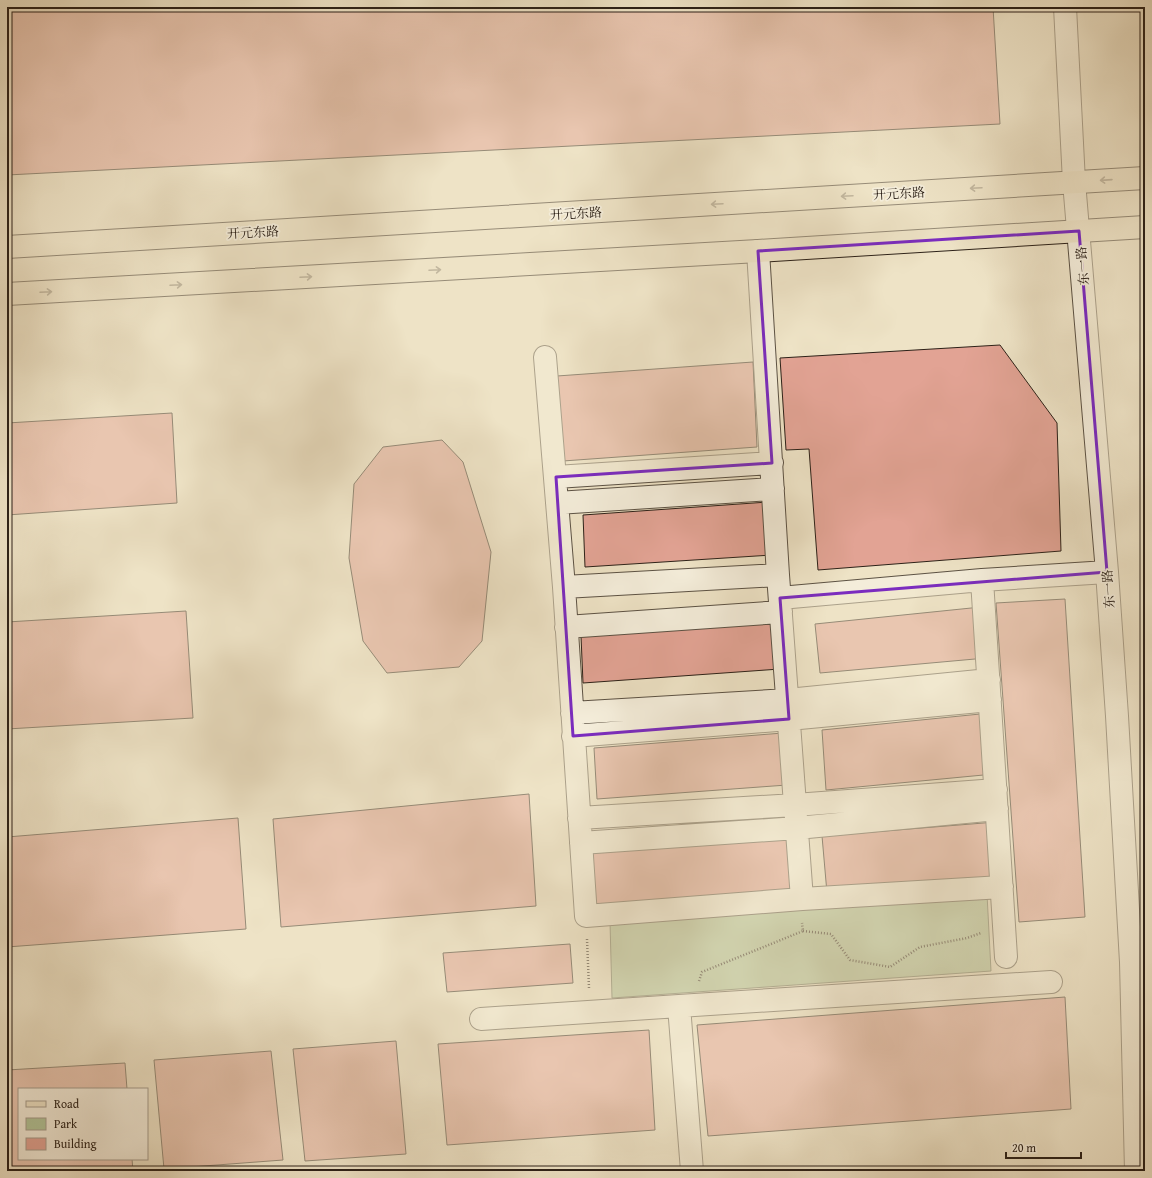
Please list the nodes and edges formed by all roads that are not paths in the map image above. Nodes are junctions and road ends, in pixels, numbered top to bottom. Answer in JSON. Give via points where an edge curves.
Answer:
{"nodes":[{"id":1,"x":1065,"y":7,"type":"edge"},
{"id":2,"x":1145,"y":178,"type":"edge"},
{"id":3,"x":1074,"y":182,"type":"junction"},
{"id":4,"x":1145,"y":227,"type":"edge"},
{"id":5,"x":1079,"y":231,"type":"junction"},
{"id":6,"x":7,"y":247,"type":"edge"},
{"id":7,"x":758,"y":251,"type":"junction"},
{"id":8,"x":7,"y":294,"type":"edge"},
{"id":9,"x":545,"y":357,"type":"dead end"},
{"id":10,"x":772,"y":462,"type":"junction"},
{"id":11,"x":556,"y":477,"type":"junction"},
{"id":12,"x":773,"y":489,"type":"junction"},
{"id":13,"x":557,"y":503,"type":"junction"},
{"id":14,"x":1107,"y":572,"type":"junction"},
{"id":15,"x":778,"y":575,"type":"junction"},
{"id":16,"x":982,"y":580,"type":"junction"},
{"id":17,"x":564,"y":587,"type":"junction"},
{"id":18,"x":780,"y":605,"type":"junction"},
{"id":19,"x":566,"y":627,"type":"junction"},
{"id":20,"x":989,"y":690,"type":"junction"},
{"id":21,"x":788,"y":710,"type":"junction"},
{"id":22,"x":572,"y":713,"type":"junction"},
{"id":23,"x":573,"y":736,"type":"junction"},
{"id":24,"x":996,"y":800,"type":"junction"},
{"id":25,"x":795,"y":805,"type":"junction"},
{"id":26,"x":579,"y":818,"type":"junction"},
{"id":27,"x":797,"y":828,"type":"junction"},
{"id":28,"x":581,"y":843,"type":"junction"},
{"id":29,"x":1002,"y":887,"type":"junction"},
{"id":30,"x":802,"y":899,"type":"junction"},
{"id":31,"x":1006,"y":956,"type":"dead end"},
{"id":32,"x":1051,"y":982,"type":"dead end"},
{"id":33,"x":685,"y":1006,"type":"junction"},
{"id":34,"x":481,"y":1018,"type":"dead end"},
{"id":35,"x":692,"y":1171,"type":"edge"},
{"id":36,"x":1136,"y":1171,"type":"edge"}],
"edges":[{"from":1,"to":3,"type":"street","name":"东一路"},
{"from":2,"to":3,"type":"main road","name":"开元东路","one_way":true},
{"from":3,"to":5,"type":"street","name":"东一路"},
{"from":3,"to":6,"type":"main road","name":"开元东路","one_way":true},
{"from":4,"to":5,"type":"main road"},
{"from":5,"to":7,"type":"main road"},
{"from":5,"to":14,"type":"street","name":"东一路"},
{"from":8,"to":7,"type":"main road","one_way":true},
{"from":7,"to":10,"type":"street"},
{"from":9,"to":11,"type":"street"},
{"from":10,"to":11,"type":"street"},
{"from":10,"to":12,"type":"street"},
{"from":11,"to":13,"type":"street"},
{"from":12,"to":13,"type":"street"},
{"from":12,"to":15,"type":"street"},
{"from":13,"to":17,"type":"street"},
{"from":14,"to":16,"type":"street"},
{"from":14,"to":36,"type":"street","name":"东一路","via":[[1131,962]]},
{"from":15,"to":17,"type":"street"},
{"from":15,"to":18,"type":"street"},
{"from":16,"to":18,"type":"street"},
{"from":16,"to":20,"type":"street"},
{"from":17,"to":19,"type":"street"},
{"from":18,"to":19,"type":"street"},
{"from":18,"to":21,"type":"street"},
{"from":19,"to":22,"type":"street"},
{"from":20,"to":21,"type":"street"},
{"from":20,"to":24,"type":"street"},
{"from":21,"to":22,"type":"street"},
{"from":21,"to":23,"type":"street"},
{"from":21,"to":25,"type":"street"},
{"from":22,"to":23,"type":"street"},
{"from":23,"to":26,"type":"street"},
{"from":24,"to":25,"type":"street"},
{"from":24,"to":27,"type":"street"},
{"from":24,"to":29,"type":"street"},
{"from":25,"to":26,"type":"street"},
{"from":25,"to":27,"type":"street"},
{"from":26,"to":28,"type":"street"},
{"from":27,"to":28,"type":"street"},
{"from":27,"to":30,"type":"street"},
{"from":28,"to":30,"type":"street","via":[[586,916]]},
{"from":29,"to":30,"type":"street"},
{"from":29,"to":31,"type":"street"},
{"from":32,"to":33,"type":"street"},
{"from":33,"to":34,"type":"street"},
{"from":33,"to":35,"type":"street"}]}
